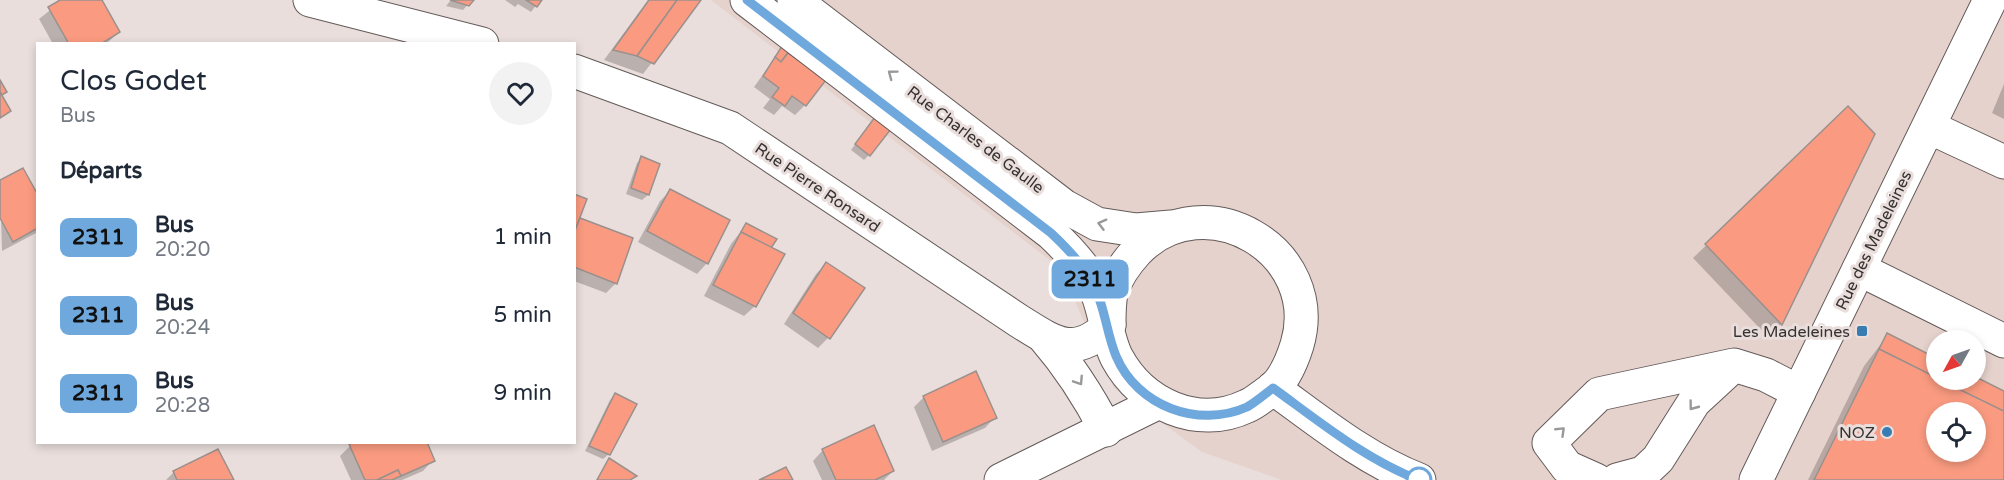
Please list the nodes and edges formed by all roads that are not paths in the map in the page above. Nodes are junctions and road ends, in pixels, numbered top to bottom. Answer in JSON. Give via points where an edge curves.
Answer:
{"nodes":[{"id":1,"x":310,"y":0,"type":"edge"},
{"id":2,"x":747,"y":0,"type":"edge"},
{"id":3,"x":795,"y":0,"type":"edge"},
{"id":4,"x":1990,"y":0,"type":"edge"},
{"id":5,"x":474,"y":42,"type":"edge"},
{"id":6,"x":576,"y":72,"type":"edge"},
{"id":7,"x":1929,"y":127,"type":"junction"},
{"id":8,"x":2004,"y":162,"type":"edge"},
{"id":9,"x":1176,"y":226,"type":"junction"},
{"id":10,"x":1858,"y":269,"type":"junction"},
{"id":11,"x":1108,"y":325,"type":"junction"},
{"id":12,"x":1044,"y":337,"type":"junction"},
{"id":13,"x":2004,"y":341,"type":"edge"},
{"id":14,"x":1734,"y":365,"type":"junction"},
{"id":15,"x":1273,"y":388,"type":"junction"},
{"id":16,"x":1799,"y":393,"type":"junction"},
{"id":17,"x":1157,"y":403,"type":"junction"},
{"id":18,"x":1106,"y":430,"type":"junction"},
{"id":19,"x":1001,"y":480,"type":"edge"},
{"id":20,"x":1419,"y":480,"type":"edge"},
{"id":21,"x":1596,"y":480,"type":"edge"},
{"id":22,"x":1617,"y":480,"type":"edge"},
{"id":23,"x":1756,"y":480,"type":"edge"}],
"edges":[{"from":1,"to":5,"type":"street"},
{"from":2,"to":11,"type":"street","name":"Rue Charles de Gaulle","via":[[1046,228],[1071,252],[1092,282]]},
{"from":9,"to":3,"type":"street","name":"Rue Charles de Gaulle","one_way":true,"via":[[1136,230],[1097,224],[1064,206]]},
{"from":4,"to":7,"type":"street","name":"Rue des Madeleines"},
{"from":6,"to":12,"type":"street","name":"Rue Pierre Ronsard","via":[[730,128]]},
{"from":7,"to":8,"type":"street"},
{"from":7,"to":10,"type":"street","name":"Rue des Madeleines"},
{"from":9,"to":11,"type":"street","via":[[1147,241],[1125,264],[1112,293]]},
{"from":9,"to":15,"type":"street","via":[[1208,222],[1239,228],[1267,245],[1288,269],[1300,299],[1301,331],[1292,362]]},
{"from":10,"to":13,"type":"street"},
{"from":10,"to":16,"type":"street","name":"Rue des Madeleines"},
{"from":11,"to":12,"type":"street","name":"Rue Pierre Ronsard","via":[[1096,338],[1079,345],[1060,345]]},
{"from":11,"to":17,"type":"street","via":[[1116,356],[1132,382]]},
{"from":12,"to":18,"type":"street","name":"Rue Pierre Ronsard","one_way":true,"via":[[1074,373]]},
{"from":14,"to":16,"type":"street","via":[[1766,375]]},
{"from":21,"to":14,"type":"street","one_way":true,"via":[[1567,467],[1549,443],[1599,394]]},
{"from":14,"to":22,"type":"street","one_way":true,"via":[[1694,402],[1658,459],[1642,473]]},
{"from":15,"to":17,"type":"street","via":[[1248,406],[1218,415],[1186,414]]},
{"from":15,"to":20,"type":"street","via":[[1381,463]]},
{"from":16,"to":23,"type":"street","name":"Rue des Madeleines"},
{"from":17,"to":18,"type":"street"},
{"from":18,"to":19,"type":"street"}]}
